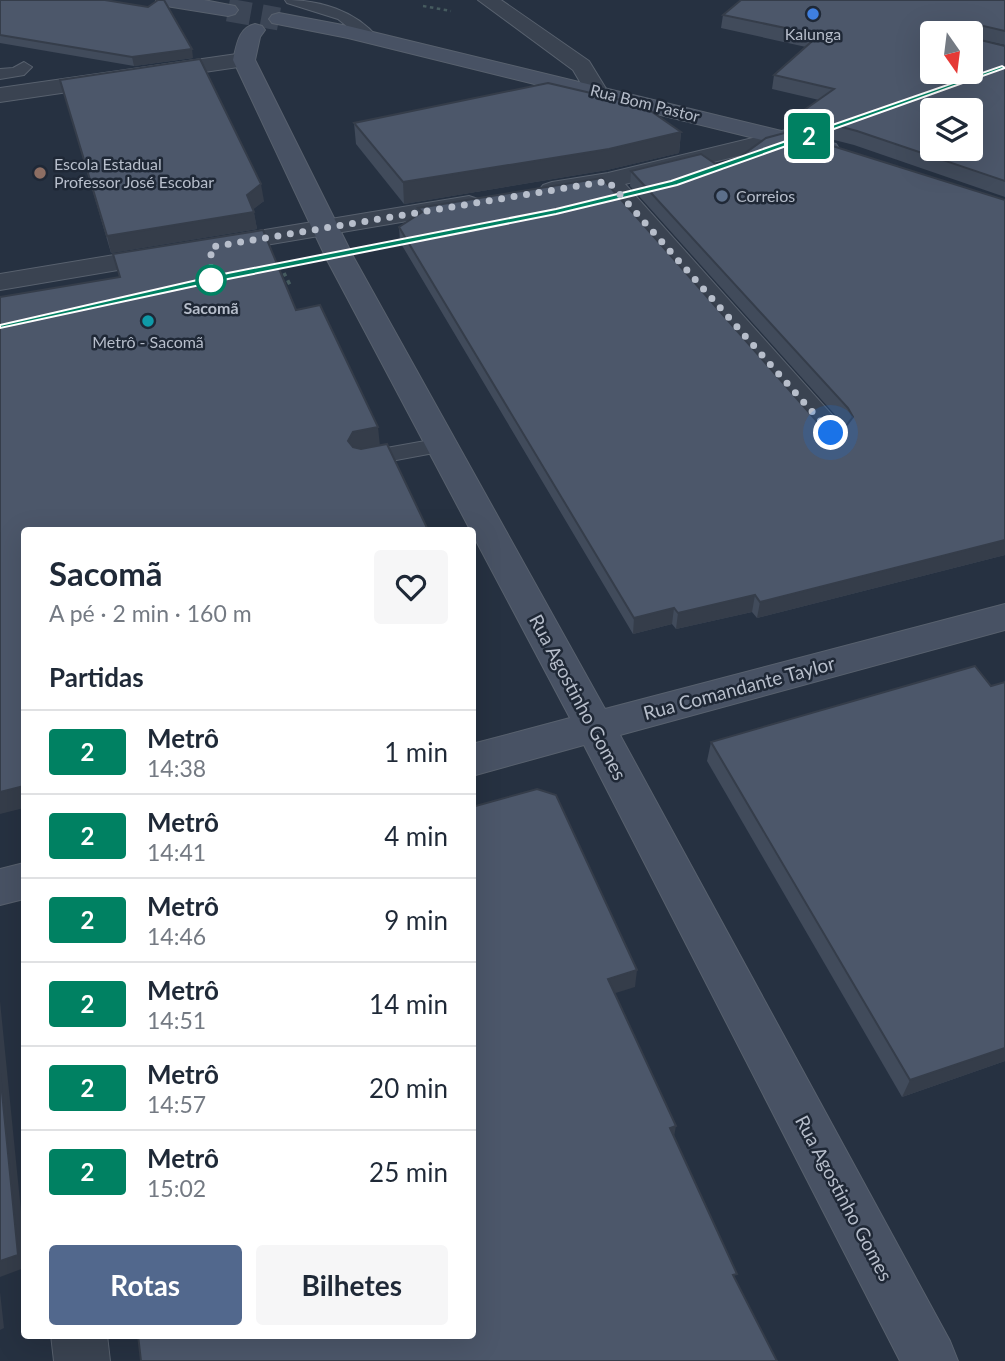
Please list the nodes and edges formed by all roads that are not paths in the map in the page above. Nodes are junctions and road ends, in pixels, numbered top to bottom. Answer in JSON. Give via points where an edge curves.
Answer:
{"nodes":[{"id":1,"x":166,"y":0,"type":"edge"},
{"id":2,"x":295,"y":0,"type":"edge"},
{"id":3,"x":488,"y":0,"type":"edge"},
{"id":4,"x":228,"y":10,"type":"tunnel mouth"},
{"id":5,"x":269,"y":21,"type":"junction"},
{"id":6,"x":370,"y":38,"type":"junction"},
{"id":7,"x":0,"y":60,"type":"edge"},
{"id":8,"x":244,"y":60,"type":"junction"},
{"id":9,"x":0,"y":74,"type":"edge"},
{"id":10,"x":597,"y":92,"type":"junction"},
{"id":11,"x":0,"y":95,"type":"edge"},
{"id":12,"x":786,"y":138,"type":"junction"},
{"id":13,"x":844,"y":153,"type":"edge"},
{"id":14,"x":608,"y":181,"type":"junction"},
{"id":15,"x":525,"y":195,"type":"edge"},
{"id":16,"x":498,"y":199,"type":"edge"},
{"id":17,"x":324,"y":227,"type":"junction"},
{"id":18,"x":0,"y":282,"type":"edge"},
{"id":19,"x":831,"y":433,"type":"edge"},
{"id":20,"x":442,"y":445,"type":"junction"},
{"id":21,"x":364,"y":459,"type":"edge"},
{"id":22,"x":1005,"y":617,"type":"edge"},
{"id":23,"x":594,"y":727,"type":"junction"},
{"id":24,"x":476,"y":759,"type":"edge"},
{"id":25,"x":21,"y":882,"type":"edge"},
{"id":26,"x":0,"y":887,"type":"edge"},
{"id":27,"x":79,"y":1339,"type":"edge"},
{"id":28,"x":82,"y":1361,"type":"edge"},
{"id":29,"x":930,"y":1361,"type":"edge"}],
"edges":[{"from":1,"to":4,"type":"street"},
{"from":2,"to":5,"type":"street"},
{"from":2,"to":6,"type":"lane","via":[[344,16]]},
{"from":3,"to":10,"type":"street","via":[[581,66]]},
{"from":5,"to":6,"type":"street","name":"Rua Bom Pastor"},
{"from":5,"to":8,"type":"street","via":[[250,36]]},
{"from":6,"to":10,"type":"street","name":"Rua Bom Pastor"},
{"from":7,"to":9,"type":"lane","via":[[24,66],[18,72]]},
{"from":8,"to":11,"type":"street"},
{"from":8,"to":17,"type":"street","name":"Rua Agostinho Gomes"},
{"from":10,"to":12,"type":"street","name":"Rua Bom Pastor"},
{"from":12,"to":13,"type":"street","name":"Rua Bom Pastor"},
{"from":12,"to":14,"type":"street"},
{"from":14,"to":15,"type":"street"},
{"from":14,"to":19,"type":"street"},
{"from":16,"to":17,"type":"street"},
{"from":17,"to":18,"type":"street"},
{"from":17,"to":20,"type":"street","name":"Rua Agostinho Gomes"},
{"from":20,"to":21,"type":"lane"},
{"from":20,"to":23,"type":"street","name":"Rua Agostinho Gomes"},
{"from":22,"to":23,"type":"street","name":"Rua Comandante Taylor"},
{"from":23,"to":24,"type":"street","name":"Rua Comandante Taylor"},
{"from":23,"to":29,"type":"street","name":"Rua Agostinho Gomes"},
{"from":25,"to":26,"type":"street"},
{"from":27,"to":28,"type":"street"}]}
